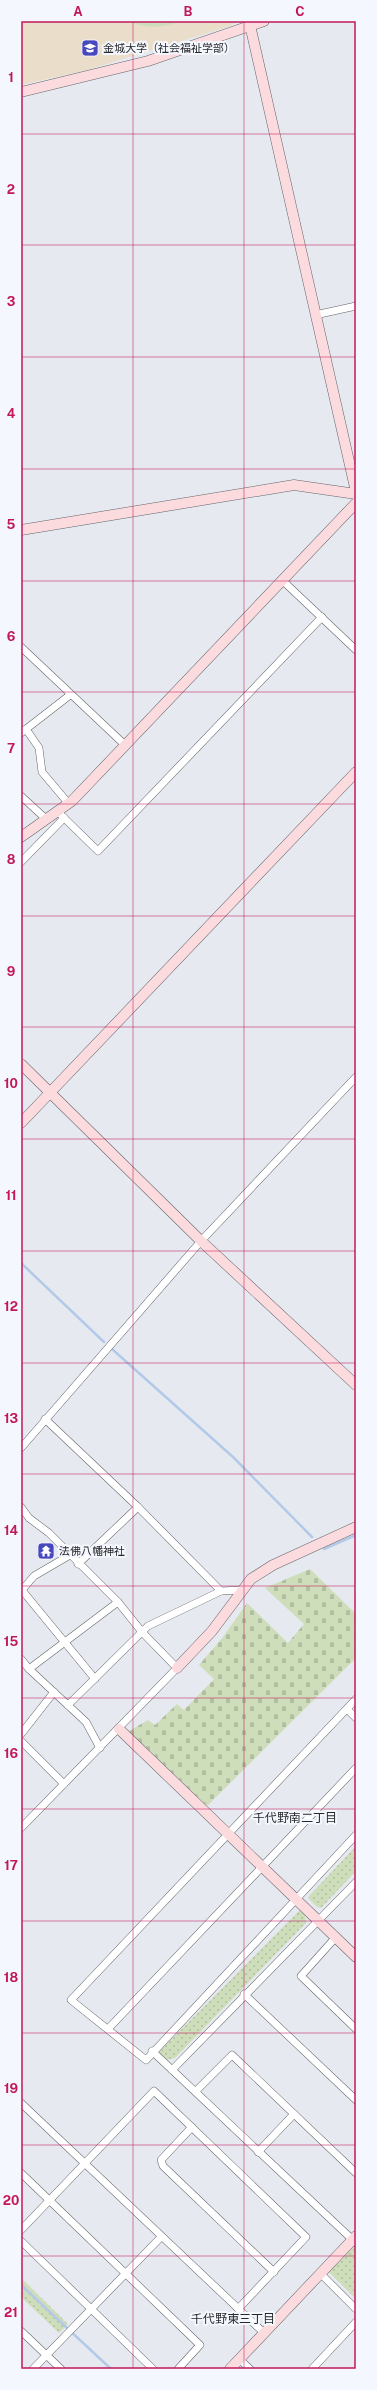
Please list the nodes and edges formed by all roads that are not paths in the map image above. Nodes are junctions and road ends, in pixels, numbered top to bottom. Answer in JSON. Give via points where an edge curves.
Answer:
{"nodes":[{"id":1,"x":264,"y":21,"type":"edge"},
{"id":2,"x":250,"y":23,"type":"edge"},
{"id":3,"x":21,"y":92,"type":"edge"},
{"id":4,"x":356,"y":306,"type":"edge"},
{"id":5,"x":315,"y":315,"type":"junction"},
{"id":6,"x":356,"y":493,"type":"edge"},
{"id":7,"x":356,"y":503,"type":"edge"},
{"id":8,"x":21,"y":530,"type":"edge"},
{"id":9,"x":282,"y":580,"type":"junction"},
{"id":10,"x":322,"y":617,"type":"junction"},
{"id":11,"x":21,"y":648,"type":"edge"},
{"id":12,"x":356,"y":650,"type":"edge"},
{"id":13,"x":70,"y":695,"type":"junction"},
{"id":14,"x":23,"y":731,"type":"edge"},
{"id":15,"x":125,"y":745,"type":"junction"},
{"id":16,"x":356,"y":772,"type":"edge"},
{"id":17,"x":21,"y":796,"type":"edge"},
{"id":18,"x":69,"y":804,"type":"junction"},
{"id":19,"x":61,"y":815,"type":"junction"},
{"id":20,"x":46,"y":819,"type":"junction"},
{"id":21,"x":21,"y":837,"type":"edge"},
{"id":22,"x":21,"y":862,"type":"edge"},
{"id":23,"x":21,"y":1064,"type":"edge"},
{"id":24,"x":356,"y":1077,"type":"edge"},
{"id":25,"x":49,"y":1092,"type":"junction"},
{"id":26,"x":21,"y":1123,"type":"edge"},
{"id":27,"x":201,"y":1241,"type":"junction"},
{"id":28,"x":356,"y":1385,"type":"edge"},
{"id":29,"x":45,"y":1420,"type":"junction"},
{"id":30,"x":21,"y":1448,"type":"edge"},
{"id":31,"x":21,"y":1507,"type":"edge"},
{"id":32,"x":138,"y":1507,"type":"junction"},
{"id":33,"x":356,"y":1527,"type":"edge"},
{"id":34,"x":70,"y":1555,"type":"junction"},
{"id":35,"x":78,"y":1564,"type":"junction"},
{"id":36,"x":241,"y":1590,"type":"junction"},
{"id":37,"x":221,"y":1591,"type":"junction"},
{"id":38,"x":22,"y":1592,"type":"edge"},
{"id":39,"x":118,"y":1602,"type":"junction"},
{"id":40,"x":142,"y":1632,"type":"junction"},
{"id":41,"x":64,"y":1641,"type":"junction"},
{"id":42,"x":21,"y":1659,"type":"edge"},
{"id":43,"x":177,"y":1668,"type":"junction"},
{"id":44,"x":28,"y":1669,"type":"junction"},
{"id":45,"x":95,"y":1679,"type":"junction"},
{"id":46,"x":54,"y":1692,"type":"junction"},
{"id":47,"x":356,"y":1699,"type":"edge"},
{"id":48,"x":68,"y":1705,"type":"junction"},
{"id":49,"x":347,"y":1709,"type":"junction"},
{"id":50,"x":356,"y":1718,"type":"edge"},
{"id":51,"x":118,"y":1729,"type":"junction"},
{"id":52,"x":21,"y":1734,"type":"edge"},
{"id":53,"x":21,"y":1741,"type":"edge"},
{"id":54,"x":100,"y":1748,"type":"junction"},
{"id":55,"x":356,"y":1768,"type":"edge"},
{"id":56,"x":64,"y":1784,"type":"junction"},
{"id":57,"x":21,"y":1828,"type":"edge"},
{"id":58,"x":228,"y":1834,"type":"junction"},
{"id":59,"x":356,"y":1835,"type":"edge"},
{"id":60,"x":262,"y":1866,"type":"junction"},
{"id":61,"x":355,"y":1884,"type":"edge"},
{"id":62,"x":297,"y":1899,"type":"junction"},
{"id":63,"x":318,"y":1919,"type":"junction"},
{"id":64,"x":336,"y":1937,"type":"junction"},
{"id":65,"x":356,"y":1956,"type":"edge"},
{"id":66,"x":244,"y":1994,"type":"junction"},
{"id":67,"x":108,"y":2029,"type":"junction"},
{"id":68,"x":356,"y":2030,"type":"edge"},
{"id":69,"x":152,"y":2052,"type":"junction"},
{"id":70,"x":172,"y":2070,"type":"junction"},
{"id":71,"x":196,"y":2091,"type":"junction"},
{"id":72,"x":356,"y":2100,"type":"edge"},
{"id":73,"x":21,"y":2103,"type":"edge"},
{"id":74,"x":294,"y":2114,"type":"junction"},
{"id":75,"x":192,"y":2127,"type":"junction"},
{"id":76,"x":258,"y":2152,"type":"junction"},
{"id":77,"x":85,"y":2164,"type":"junction"},
{"id":78,"x":21,"y":2173,"type":"edge"},
{"id":79,"x":356,"y":2173,"type":"edge"},
{"id":80,"x":50,"y":2200,"type":"junction"},
{"id":81,"x":21,"y":2230,"type":"edge"},
{"id":82,"x":161,"y":2237,"type":"junction"},
{"id":83,"x":355,"y":2239,"type":"edge"},
{"id":84,"x":21,"y":2241,"type":"edge"},
{"id":85,"x":274,"y":2272,"type":"junction"},
{"id":86,"x":320,"y":2273,"type":"junction"},
{"id":87,"x":127,"y":2274,"type":"junction"},
{"id":88,"x":238,"y":2309,"type":"junction"},
{"id":89,"x":356,"y":2309,"type":"edge"},
{"id":90,"x":91,"y":2310,"type":"junction"},
{"id":91,"x":356,"y":2322,"type":"edge"},
{"id":92,"x":21,"y":2331,"type":"edge"},
{"id":93,"x":264,"y":2333,"type":"junction"},
{"id":94,"x":47,"y":2355,"type":"junction"},
{"id":95,"x":239,"y":2359,"type":"junction"},
{"id":96,"x":33,"y":2369,"type":"edge"},
{"id":97,"x":61,"y":2369,"type":"edge"},
{"id":98,"x":153,"y":2369,"type":"edge"},
{"id":99,"x":178,"y":2369,"type":"edge"},
{"id":100,"x":230,"y":2369,"type":"edge"},
{"id":101,"x":250,"y":2369,"type":"edge"},
{"id":102,"x":312,"y":2369,"type":"edge"}],
"edges":[{"from":1,"to":2,"type":"street"},
{"from":2,"to":3,"type":"street","via":[[148,61]]},
{"from":2,"to":5,"type":"street"},
{"from":4,"to":5,"type":"street"},
{"from":5,"to":6,"type":"street"},
{"from":6,"to":8,"type":"street","via":[[294,485]]},
{"from":7,"to":9,"type":"street"},
{"from":9,"to":10,"type":"street"},
{"from":9,"to":15,"type":"street"},
{"from":10,"to":12,"type":"street"},
{"from":10,"to":19,"type":"street","via":[[98,851]]},
{"from":11,"to":13,"type":"street"},
{"from":13,"to":14,"type":"street"},
{"from":13,"to":15,"type":"street"},
{"from":14,"to":18,"type":"street","via":[[39,748],[42,772]]},
{"from":15,"to":18,"type":"street"},
{"from":16,"to":25,"type":"street"},
{"from":17,"to":20,"type":"street"},
{"from":18,"to":19,"type":"street"},
{"from":19,"to":20,"type":"street"},
{"from":19,"to":22,"type":"street"},
{"from":20,"to":21,"type":"street"},
{"from":23,"to":25,"type":"street"},
{"from":24,"to":27,"type":"street"},
{"from":25,"to":26,"type":"street"},
{"from":25,"to":27,"type":"street"},
{"from":27,"to":28,"type":"street"},
{"from":27,"to":29,"type":"street"},
{"from":29,"to":30,"type":"street"},
{"from":29,"to":32,"type":"street"},
{"from":31,"to":34,"type":"street"},
{"from":32,"to":35,"type":"street"},
{"from":32,"to":37,"type":"street"},
{"from":33,"to":36,"type":"street","via":[[273,1565],[251,1579]]},
{"from":34,"to":35,"type":"street"},
{"from":34,"to":38,"type":"street","via":[[34,1576]]},
{"from":35,"to":39,"type":"street"},
{"from":36,"to":37,"type":"street"},
{"from":36,"to":43,"type":"street","via":[[212,1631]]},
{"from":37,"to":40,"type":"street","via":[[148,1626]]},
{"from":38,"to":41,"type":"street"},
{"from":39,"to":40,"type":"street"},
{"from":39,"to":41,"type":"street"},
{"from":40,"to":43,"type":"street"},
{"from":40,"to":45,"type":"street"},
{"from":41,"to":44,"type":"street"},
{"from":41,"to":45,"type":"street"},
{"from":42,"to":44,"type":"street"},
{"from":43,"to":51,"type":"street"},
{"from":44,"to":46,"type":"street"},
{"from":45,"to":48,"type":"street"},
{"from":46,"to":48,"type":"street"},
{"from":46,"to":52,"type":"street"},
{"from":47,"to":49,"type":"street"},
{"from":48,"to":54,"type":"street","via":[[86,1722]]},
{"from":49,"to":50,"type":"street"},
{"from":49,"to":58,"type":"street"},
{"from":51,"to":54,"type":"street"},
{"from":51,"to":58,"type":"street"},
{"from":53,"to":56,"type":"street"},
{"from":54,"to":56,"type":"street"},
{"from":55,"to":60,"type":"street"},
{"from":56,"to":57,"type":"street"},
{"from":58,"to":60,"type":"street"},
{"from":58,"to":67,"type":"street","via":[[71,2000]]},
{"from":59,"to":62,"type":"street"},
{"from":60,"to":62,"type":"street"},
{"from":60,"to":67,"type":"street"},
{"from":61,"to":63,"type":"street"},
{"from":62,"to":63,"type":"street"},
{"from":62,"to":69,"type":"street"},
{"from":63,"to":64,"type":"street"},
{"from":63,"to":66,"type":"street"},
{"from":64,"to":65,"type":"street"},
{"from":64,"to":68,"type":"street","via":[[301,1976]]},
{"from":66,"to":70,"type":"street"},
{"from":66,"to":72,"type":"street"},
{"from":67,"to":69,"type":"street","via":[[146,2060]]},
{"from":69,"to":70,"type":"street"},
{"from":70,"to":71,"type":"street"},
{"from":71,"to":74,"type":"street","via":[[232,2055]]},
{"from":71,"to":76,"type":"street"},
{"from":73,"to":77,"type":"street"},
{"from":74,"to":76,"type":"street"},
{"from":74,"to":79,"type":"street"},
{"from":75,"to":77,"type":"street","via":[[154,2091]]},
{"from":75,"to":85,"type":"street","via":[[161,2160],[163,2166]]},
{"from":75,"to":85,"type":"street","via":[[306,2237]]},
{"from":76,"to":83,"type":"street"},
{"from":77,"to":80,"type":"street"},
{"from":77,"to":82,"type":"street"},
{"from":78,"to":80,"type":"street"},
{"from":80,"to":81,"type":"street"},
{"from":80,"to":87,"type":"street"},
{"from":82,"to":87,"type":"street"},
{"from":82,"to":88,"type":"street"},
{"from":83,"to":86,"type":"street"},
{"from":84,"to":90,"type":"street"},
{"from":85,"to":88,"type":"street"},
{"from":86,"to":89,"type":"street"},
{"from":86,"to":93,"type":"street"},
{"from":87,"to":90,"type":"street"},
{"from":87,"to":99,"type":"street","via":[[200,2345]]},
{"from":88,"to":93,"type":"street"},
{"from":90,"to":94,"type":"street"},
{"from":90,"to":98,"type":"street"},
{"from":91,"to":102,"type":"street"},
{"from":92,"to":94,"type":"street"},
{"from":93,"to":95,"type":"street"},
{"from":94,"to":96,"type":"street"},
{"from":94,"to":97,"type":"street"},
{"from":95,"to":100,"type":"street"},
{"from":95,"to":101,"type":"street"}]}
